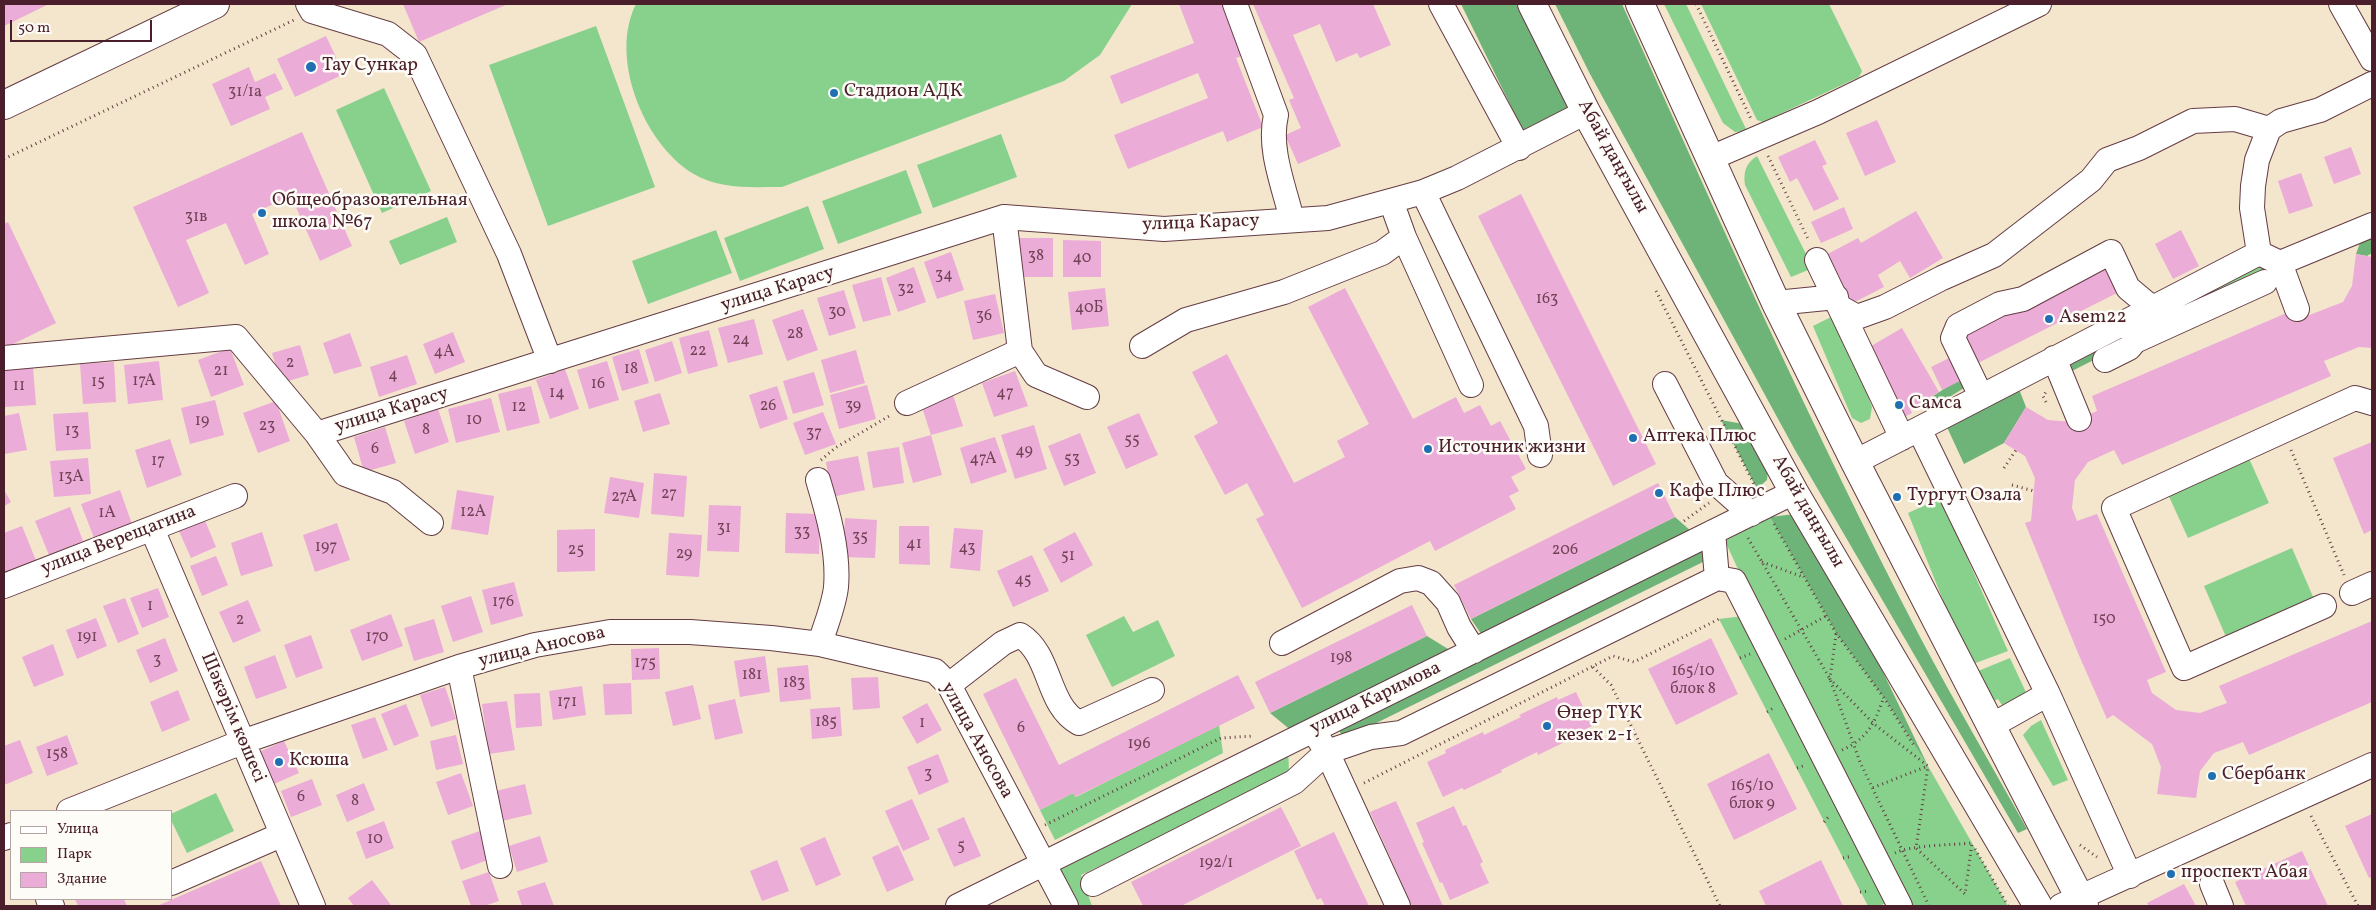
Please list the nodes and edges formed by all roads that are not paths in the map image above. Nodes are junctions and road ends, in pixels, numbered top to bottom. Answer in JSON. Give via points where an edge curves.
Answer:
{"nodes":[{"id":1,"x":215,"y":4,"type":"edge"},
{"id":2,"x":1235,"y":4,"type":"edge"},
{"id":3,"x":1441,"y":4,"type":"edge"},
{"id":4,"x":1532,"y":4,"type":"edge"},
{"id":5,"x":1640,"y":4,"type":"edge"},
{"id":6,"x":2039,"y":4,"type":"edge"},
{"id":7,"x":2341,"y":4,"type":"edge"},
{"id":8,"x":310,"y":7,"type":"edge"},
{"id":9,"x":2372,"y":59,"type":"edge"},
{"id":10,"x":2372,"y":84,"type":"edge"},
{"id":11,"x":4,"y":105,"type":"edge"},
{"id":12,"x":1586,"y":112,"type":"junction"},
{"id":13,"x":2269,"y":129,"type":"junction"},
{"id":14,"x":1519,"y":148,"type":"junction"},
{"id":15,"x":1712,"y":158,"type":"junction"},
{"id":16,"x":1423,"y":192,"type":"junction"},
{"id":17,"x":1391,"y":201,"type":"junction"},
{"id":18,"x":1004,"y":217,"type":"junction"},
{"id":19,"x":1292,"y":220,"type":"junction"},
{"id":20,"x":2372,"y":225,"type":"edge"},
{"id":21,"x":1404,"y":237,"type":"junction"},
{"id":22,"x":2259,"y":253,"type":"junction"},
{"id":23,"x":1817,"y":260,"type":"road end"},
{"id":24,"x":2280,"y":264,"type":"junction"},
{"id":25,"x":2265,"y":282,"type":"dead end"},
{"id":26,"x":2194,"y":286,"type":"junction"},
{"id":27,"x":1839,"y":302,"type":"junction"},
{"id":28,"x":1776,"y":303,"type":"junction"},
{"id":29,"x":2152,"y":308,"type":"junction"},
{"id":30,"x":2203,"y":309,"type":"junction"},
{"id":31,"x":2297,"y":309,"type":"dead end"},
{"id":32,"x":2132,"y":330,"type":"junction"},
{"id":33,"x":1142,"y":346,"type":"dead end"},
{"id":34,"x":1020,"y":351,"type":"junction"},
{"id":35,"x":4,"y":358,"type":"edge"},
{"id":36,"x":2050,"y":360,"type":"junction"},
{"id":37,"x":2105,"y":360,"type":"dead end"},
{"id":38,"x":550,"y":361,"type":"junction"},
{"id":39,"x":1665,"y":384,"type":"dead end"},
{"id":40,"x":1471,"y":385,"type":"dead end"},
{"id":41,"x":1981,"y":396,"type":"junction"},
{"id":42,"x":1087,"y":397,"type":"dead end"},
{"id":43,"x":908,"y":403,"type":"road end"},
{"id":44,"x":2372,"y":403,"type":"edge"},
{"id":45,"x":2076,"y":421,"type":"dead end"},
{"id":46,"x":1910,"y":433,"type":"junction"},
{"id":47,"x":317,"y":434,"type":"junction"},
{"id":48,"x":1540,"y":455,"type":"dead end"},
{"id":49,"x":1855,"y":462,"type":"junction"},
{"id":50,"x":818,"y":480,"type":"road end"},
{"id":51,"x":1794,"y":492,"type":"junction"},
{"id":52,"x":235,"y":496,"type":"dead end"},
{"id":53,"x":1755,"y":521,"type":"junction"},
{"id":54,"x":430,"y":523,"type":"dead end"},
{"id":55,"x":152,"y":530,"type":"junction"},
{"id":56,"x":1713,"y":532,"type":"junction"},
{"id":57,"x":1717,"y":578,"type":"junction"},
{"id":58,"x":4,"y":586,"type":"edge"},
{"id":59,"x":2324,"y":606,"type":"dead end"},
{"id":60,"x":1282,"y":643,"type":"dead end"},
{"id":61,"x":820,"y":644,"type":"junction"},
{"id":62,"x":1474,"y":651,"type":"junction"},
{"id":63,"x":459,"y":667,"type":"junction"},
{"id":64,"x":949,"y":686,"type":"junction"},
{"id":65,"x":1152,"y":690,"type":"dead end"},
{"id":66,"x":2048,"y":694,"type":"junction"},
{"id":67,"x":1991,"y":726,"type":"junction"},
{"id":68,"x":1314,"y":730,"type":"junction"},
{"id":69,"x":242,"y":742,"type":"junction"},
{"id":70,"x":1327,"y":752,"type":"junction"},
{"id":71,"x":2372,"y":765,"type":"edge"},
{"id":72,"x":106,"y":804,"type":"edge"},
{"id":73,"x":74,"y":810,"type":"edge"},
{"id":74,"x":281,"y":835,"type":"junction"},
{"id":75,"x":1044,"y":864,"type":"junction"},
{"id":76,"x":500,"y":866,"type":"dead end"},
{"id":77,"x":2130,"y":876,"type":"junction"},
{"id":78,"x":172,"y":883,"type":"edge"},
{"id":79,"x":1093,"y":884,"type":"dead end"},
{"id":80,"x":2212,"y":884,"type":"dead end"},
{"id":81,"x":2075,"y":904,"type":"edge"},
{"id":82,"x":313,"y":906,"type":"edge"},
{"id":83,"x":958,"y":906,"type":"edge"},
{"id":84,"x":1066,"y":906,"type":"edge"},
{"id":85,"x":1398,"y":906,"type":"edge"},
{"id":86,"x":1900,"y":906,"type":"edge"},
{"id":87,"x":2038,"y":906,"type":"edge"},
{"id":88,"x":2221,"y":906,"type":"edge"}],
"edges":[{"from":1,"to":11,"type":"main road"},
{"from":2,"to":19,"type":"street","via":[[1276,115],[1272,132]]},
{"from":3,"to":14,"type":"street"},
{"from":4,"to":12,"type":"main road","name":"Абай даңғылы"},
{"from":5,"to":15,"type":"main road"},
{"from":6,"to":15,"type":"street","via":[[1902,72]]},
{"from":7,"to":9,"type":"street"},
{"from":8,"to":38,"type":"street","via":[[388,34],[415,55],[509,254]]},
{"from":10,"to":13,"type":"street","via":[[2320,110],[2282,121]]},
{"from":12,"to":14,"type":"street","name":"улица Карасу"},
{"from":12,"to":51,"type":"main road","name":"Абай даңғылы"},
{"from":13,"to":22,"type":"street","via":[[2256,160],[2253,186],[2252,208]]},
{"from":13,"to":27,"type":"street","via":[[2235,119],[2193,121],[2107,160],[2091,180],[1994,255],[1857,317]]},
{"from":14,"to":16,"type":"street","name":"улица Карасу"},
{"from":15,"to":28,"type":"main road"},
{"from":16,"to":17,"type":"street","name":"улица Карасу"},
{"from":16,"to":48,"type":"street","via":[[1536,426]]},
{"from":17,"to":19,"type":"street","name":"улица Карасу","via":[[1328,218]]},
{"from":17,"to":21,"type":"street"},
{"from":18,"to":19,"type":"street","name":"улица Карасу","via":[[1164,229]]},
{"from":18,"to":34,"type":"street"},
{"from":18,"to":38,"type":"street","name":"улица Карасу"},
{"from":20,"to":24,"type":"street"},
{"from":21,"to":33,"type":"street","via":[[1382,253],[1284,292],[1186,320]]},
{"from":21,"to":40,"type":"street"},
{"from":22,"to":24,"type":"street"},
{"from":22,"to":26,"type":"street"},
{"from":23,"to":27,"type":"street"},
{"from":24,"to":31,"type":"street"},
{"from":25,"to":30,"type":"street"},
{"from":26,"to":29,"type":"street"},
{"from":26,"to":30,"type":"street"},
{"from":27,"to":28,"type":"street"},
{"from":27,"to":46,"type":"street"},
{"from":28,"to":49,"type":"main road"},
{"from":29,"to":32,"type":"street"},
{"from":29,"to":41,"type":"street","via":[[2128,288],[2111,252],[2023,298],[2000,304],[1958,326],[1952,338]]},
{"from":30,"to":32,"type":"street"},
{"from":32,"to":36,"type":"street"},
{"from":32,"to":37,"type":"street","via":[[2129,348]]},
{"from":34,"to":42,"type":"street","via":[[1036,375]]},
{"from":34,"to":43,"type":"street"},
{"from":35,"to":47,"type":"street","name":"улица Карасу","via":[[236,337]]},
{"from":36,"to":41,"type":"street"},
{"from":36,"to":45,"type":"street"},
{"from":38,"to":47,"type":"street","name":"улица Карасу"},
{"from":39,"to":53,"type":"street","via":[[1716,483]]},
{"from":41,"to":46,"type":"street"},
{"from":44,"to":59,"type":"street","via":[[2355,398],[2114,508],[2184,668]]},
{"from":46,"to":49,"type":"street"},
{"from":46,"to":66,"type":"street"},
{"from":47,"to":54,"type":"street","via":[[345,474],[393,492]]},
{"from":49,"to":67,"type":"main road"},
{"from":50,"to":61,"type":"street","via":[[837,565],[836,589]]},
{"from":51,"to":53,"type":"street","name":"улица Каримова"},
{"from":51,"to":87,"type":"main road","name":"Абай даңғылы"},
{"from":52,"to":55,"type":"street","name":"улица Верещагина"},
{"from":53,"to":56,"type":"street","name":"улица Каримова"},
{"from":55,"to":58,"type":"street","name":"улица Верещагина"},
{"from":55,"to":69,"type":"street","name":"Шәкәрім көшесі"},
{"from":56,"to":57,"type":"street"},
{"from":56,"to":62,"type":"street","name":"улица Каримова"},
{"from":57,"to":70,"type":"street","via":[[1401,733],[1371,736]]},
{"from":57,"to":86,"type":"street","via":[[1734,581]]},
{"from":60,"to":62,"type":"street","via":[[1400,582],[1418,578],[1431,583],[1448,602]]},
{"from":61,"to":63,"type":"street","name":"улица Аносова","via":[[690,632],[610,632],[535,645]]},
{"from":61,"to":64,"type":"street","name":"улица Аносова","via":[[936,671]]},
{"from":62,"to":68,"type":"street","name":"улица Каримова"},
{"from":63,"to":69,"type":"street","name":"улица Аносова"},
{"from":63,"to":76,"type":"street"},
{"from":64,"to":65,"type":"street","via":[[1004,643],[1020,635],[1029,640],[1037,653],[1062,709],[1079,723]]},
{"from":64,"to":75,"type":"street","name":"улица Аносова"},
{"from":66,"to":67,"type":"street"},
{"from":66,"to":77,"type":"street"},
{"from":67,"to":81,"type":"main road"},
{"from":68,"to":70,"type":"street"},
{"from":68,"to":75,"type":"street","name":"улица Каримова"},
{"from":69,"to":72,"type":"street","name":"улица Аносова"},
{"from":69,"to":74,"type":"street","name":"Шәкәрім көшесі"},
{"from":70,"to":79,"type":"street","via":[[1294,782]]},
{"from":70,"to":85,"type":"street"},
{"from":71,"to":77,"type":"street"},
{"from":72,"to":73,"type":"street","name":"улица Аносова"},
{"from":74,"to":78,"type":"street"},
{"from":74,"to":82,"type":"street","name":"Шәкәрім көшесі"},
{"from":75,"to":83,"type":"street","name":"улица Каримова"},
{"from":75,"to":84,"type":"street","name":"улица Аносова"},
{"from":77,"to":81,"type":"street"},
{"from":80,"to":88,"type":"street"}]}
